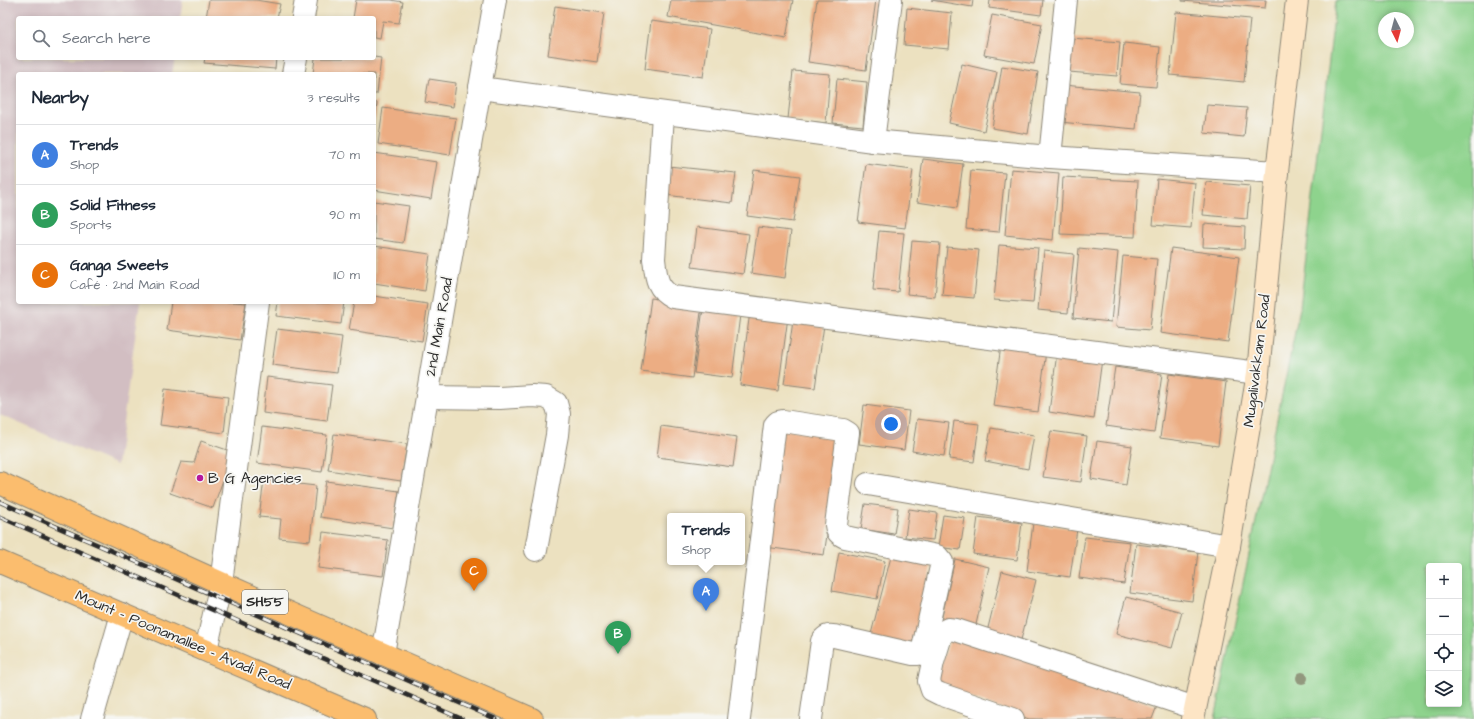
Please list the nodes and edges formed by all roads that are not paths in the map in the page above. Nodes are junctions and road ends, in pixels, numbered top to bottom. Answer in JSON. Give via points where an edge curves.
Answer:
{"nodes":[{"id":1,"x":306,"y":0,"type":"edge"},
{"id":2,"x":495,"y":0,"type":"edge"},
{"id":3,"x":890,"y":0,"type":"edge"},
{"id":4,"x":1066,"y":0,"type":"edge"},
{"id":5,"x":1298,"y":0,"type":"edge"},
{"id":6,"x":303,"y":16,"type":"edge"},
{"id":7,"x":296,"y":60,"type":"edge"},
{"id":8,"x":293,"y":72,"type":"edge"},
{"id":9,"x":480,"y":88,"type":"junction"},
{"id":10,"x":663,"y":114,"type":"junction"},
{"id":11,"x":873,"y":140,"type":"junction"},
{"id":12,"x":1050,"y":157,"type":"junction"},
{"id":13,"x":1276,"y":172,"type":"junction"},
{"id":14,"x":258,"y":304,"type":"edge"},
{"id":15,"x":1258,"y":373,"type":"junction"},
{"id":16,"x":427,"y":397,"type":"junction"},
{"id":17,"x":0,"y":483,"type":"edge"},
{"id":18,"x":868,"y":484,"type":"dead end"},
{"id":19,"x":1229,"y":546,"type":"junction"},
{"id":20,"x":536,"y":550,"type":"dead end"},
{"id":21,"x":0,"y":562,"type":"edge"},
{"id":22,"x":221,"y":583,"type":"junction"},
{"id":23,"x":122,"y":614,"type":"junction"},
{"id":24,"x":206,"y":650,"type":"junction"},
{"id":25,"x":383,"y":654,"type":"junction"},
{"id":26,"x":1171,"y":710,"type":"edge"},
{"id":27,"x":1194,"y":713,"type":"edge"},
{"id":28,"x":92,"y":719,"type":"edge"},
{"id":29,"x":365,"y":719,"type":"edge"},
{"id":30,"x":532,"y":719,"type":"edge"},
{"id":31,"x":739,"y":719,"type":"edge"},
{"id":32,"x":811,"y":719,"type":"edge"},
{"id":33,"x":1014,"y":719,"type":"edge"}],
"edges":[{"from":1,"to":6,"type":"street"},
{"from":2,"to":9,"type":"street","name":"2nd Main Road"},
{"from":3,"to":11,"type":"street"},
{"from":4,"to":12,"type":"street"},
{"from":5,"to":13,"type":"street","name":"Mugalivakkam Road"},
{"from":7,"to":8,"type":"street"},
{"from":9,"to":10,"type":"street"},
{"from":9,"to":16,"type":"street","name":"2nd Main Road"},
{"from":10,"to":11,"type":"street"},
{"from":10,"to":15,"type":"street","via":[[654,259],[656,276],[661,287],[665,293],[673,297]]},
{"from":11,"to":12,"type":"street"},
{"from":12,"to":13,"type":"street"},
{"from":13,"to":15,"type":"street","name":"Mugalivakkam Road"},
{"from":14,"to":22,"type":"street"},
{"from":15,"to":19,"type":"street","name":"Mugalivakkam Road"},
{"from":16,"to":20,"type":"street","via":[[532,396],[546,397],[556,403],[559,414],[557,435]]},
{"from":16,"to":25,"type":"street","name":"2nd Main Road"},
{"from":17,"to":22,"type":"main road","number":"SH55"},
{"from":18,"to":19,"type":"street"},
{"from":19,"to":27,"type":"street","name":"Mugalivakkam Road"},
{"from":21,"to":23,"type":"main road","name":"Mount - Poonamallee - Avadi Road"},
{"from":22,"to":24,"type":"street"},
{"from":22,"to":25,"type":"main road","number":"SH55"},
{"from":23,"to":24,"type":"main road","name":"Mount - Poonamallee - Avadi Road"},
{"from":23,"to":28,"type":"street"},
{"from":24,"to":29,"type":"main road","name":"Mount - Poonamallee - Avadi Road"},
{"from":25,"to":30,"type":"main road","number":"SH55"},
{"from":26,"to":27,"type":"street"},
{"from":26,"to":33,"type":"street","via":[[956,630],[948,629],[942,633],[928,681],[932,690]]},
{"from":31,"to":32,"type":"street","via":[[775,425],[783,421],[843,430],[848,433],[836,525],[840,534],[937,556],[942,562],[923,648],[918,654],[829,635],[825,637],[822,641]]}]}
